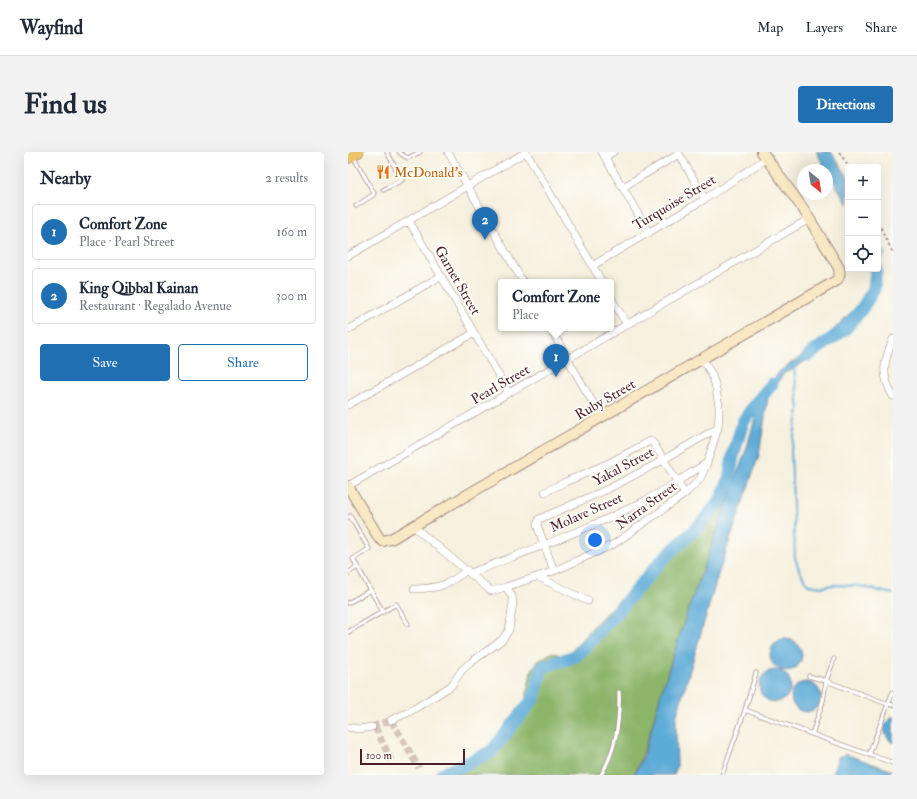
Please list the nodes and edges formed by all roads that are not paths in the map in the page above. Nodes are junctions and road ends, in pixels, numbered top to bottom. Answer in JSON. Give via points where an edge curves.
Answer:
{"nodes":[{"id":1,"x":387,"y":152,"type":"edge"},
{"id":2,"x":399,"y":152,"type":"edge"},
{"id":3,"x":420,"y":152,"type":"edge"},
{"id":4,"x":448,"y":152,"type":"edge"},
{"id":5,"x":526,"y":152,"type":"edge"},
{"id":6,"x":614,"y":152,"type":"edge"},
{"id":7,"x":679,"y":153,"type":"edge"},
{"id":8,"x":353,"y":155,"type":"edge"},
{"id":9,"x":603,"y":155,"type":"edge"},
{"id":10,"x":765,"y":155,"type":"edge"},
{"id":11,"x":468,"y":186,"type":"junction"},
{"id":12,"x":623,"y":188,"type":"junction"},
{"id":13,"x":383,"y":190,"type":"dead end"},
{"id":14,"x":705,"y":198,"type":"junction"},
{"id":15,"x":356,"y":206,"type":"dead end"},
{"id":16,"x":809,"y":219,"type":"junction"},
{"id":17,"x":409,"y":221,"type":"junction"},
{"id":18,"x":649,"y":233,"type":"junction"},
{"id":19,"x":348,"y":256,"type":"edge"},
{"id":20,"x":592,"y":266,"type":"junction"},
{"id":21,"x":441,"y":276,"type":"junction"},
{"id":22,"x":521,"y":279,"type":"edge"},
{"id":23,"x":600,"y":279,"type":"edge"},
{"id":24,"x":614,"y":303,"type":"edge"},
{"id":25,"x":627,"y":325,"type":"junction"},
{"id":26,"x":348,"y":330,"type":"edge"},
{"id":27,"x":552,"y":331,"type":"edge"},
{"id":28,"x":474,"y":333,"type":"junction"},
{"id":29,"x":893,"y":339,"type":"edge"},
{"id":30,"x":703,"y":359,"type":"junction"},
{"id":31,"x":568,"y":360,"type":"junction"},
{"id":32,"x":509,"y":393,"type":"junction"},
{"id":33,"x":893,"y":396,"type":"edge"},
{"id":34,"x":348,"y":405,"type":"edge"},
{"id":35,"x":601,"y":417,"type":"junction"},
{"id":36,"x":718,"y":428,"type":"junction"},
{"id":37,"x":663,"y":460,"type":"junction"},
{"id":38,"x":707,"y":463,"type":"junction"},
{"id":39,"x":677,"y":481,"type":"junction"},
{"id":40,"x":348,"y":486,"type":"edge"},
{"id":41,"x":545,"y":492,"type":"dead end"},
{"id":42,"x":685,"y":494,"type":"junction"},
{"id":43,"x":348,"y":517,"type":"edge"},
{"id":44,"x":413,"y":526,"type":"junction"},
{"id":45,"x":544,"y":545,"type":"junction"},
{"id":46,"x":358,"y":568,"type":"junction"},
{"id":47,"x":469,"y":571,"type":"junction"},
{"id":48,"x":554,"y":571,"type":"junction"},
{"id":49,"x":348,"y":573,"type":"edge"},
{"id":50,"x":538,"y":577,"type":"junction"},
{"id":51,"x":506,"y":587,"type":"junction"},
{"id":52,"x":414,"y":589,"type":"dead end"},
{"id":53,"x":371,"y":590,"type":"junction"},
{"id":54,"x":588,"y":601,"type":"dead end"},
{"id":55,"x":348,"y":603,"type":"edge"},
{"id":56,"x":383,"y":612,"type":"junction"},
{"id":57,"x":408,"y":624,"type":"dead end"},
{"id":58,"x":348,"y":632,"type":"edge"},
{"id":59,"x":834,"y":659,"type":"dead end"},
{"id":60,"x":756,"y":673,"type":"dead end"},
{"id":61,"x":809,"y":676,"type":"dead end"},
{"id":62,"x":826,"y":681,"type":"junction"},
{"id":63,"x":619,"y":692,"type":"dead end"},
{"id":64,"x":893,"y":692,"type":"edge"},
{"id":65,"x":888,"y":704,"type":"junction"},
{"id":66,"x":893,"y":705,"type":"edge"},
{"id":67,"x":744,"y":710,"type":"junction"},
{"id":68,"x":391,"y":720,"type":"dead end"},
{"id":69,"x":348,"y":727,"type":"edge"},
{"id":70,"x":372,"y":727,"type":"tunnel mouth"},
{"id":71,"x":812,"y":734,"type":"junction"},
{"id":72,"x":869,"y":754,"type":"junction"},
{"id":73,"x":893,"y":763,"type":"edge"},
{"id":74,"x":601,"y":775,"type":"edge"},
{"id":75,"x":722,"y":775,"type":"edge"}],
"edges":[{"from":1,"to":13,"type":"lane","via":[[402,180]]},
{"from":2,"to":3,"type":"lane","via":[[408,158]]},
{"from":4,"to":11,"type":"street"},
{"from":5,"to":11,"type":"street"},
{"from":5,"to":20,"type":"street"},
{"from":6,"to":9,"type":"street"},
{"from":7,"to":12,"type":"street"},
{"from":7,"to":14,"type":"street"},
{"from":8,"to":15,"type":"lane","via":[[374,195]]},
{"from":9,"to":12,"type":"street"},
{"from":10,"to":14,"type":"street","name":"Turquoise Street"},
{"from":10,"to":16,"type":"street"},
{"from":11,"to":17,"type":"street"},
{"from":11,"to":22,"type":"street"},
{"from":12,"to":18,"type":"street"},
{"from":14,"to":18,"type":"street","name":"Turquoise Street"},
{"from":16,"to":25,"type":"street","name":"Pearl Street"},
{"from":16,"to":30,"type":"street","name":"Ruby Street","via":[[838,268],[839,278],[833,284]]},
{"from":17,"to":19,"type":"street"},
{"from":17,"to":21,"type":"street","name":"Garnet Street"},
{"from":18,"to":20,"type":"street","name":"Turquoise Street"},
{"from":20,"to":23,"type":"street"},
{"from":21,"to":26,"type":"street"},
{"from":21,"to":28,"type":"street","name":"Garnet Street"},
{"from":24,"to":25,"type":"street"},
{"from":25,"to":31,"type":"street","name":"Pearl Street"},
{"from":27,"to":31,"type":"street"},
{"from":28,"to":32,"type":"street","name":"Garnet Street"},
{"from":28,"to":34,"type":"street"},
{"from":29,"to":33,"type":"street","via":[[884,372],[887,386]]},
{"from":30,"to":35,"type":"street","name":"Ruby Street"},
{"from":30,"to":36,"type":"street","name":"Narra Street","via":[[715,384],[719,406]]},
{"from":31,"to":32,"type":"street","name":"Pearl Street"},
{"from":31,"to":35,"type":"street"},
{"from":32,"to":40,"type":"street","name":"Pearl Street"},
{"from":35,"to":44,"type":"street","name":"Ruby Street"},
{"from":36,"to":37,"type":"street","name":"Yakal Street"},
{"from":36,"to":38,"type":"street","name":"Narra Street"},
{"from":37,"to":39,"type":"street"},
{"from":37,"to":41,"type":"street","via":[[650,441]]},
{"from":37,"to":45,"type":"street","name":"Yakal Street","via":[[608,489],[539,519],[537,525]]},
{"from":38,"to":39,"type":"street","name":"Molave Street"},
{"from":38,"to":42,"type":"street","name":"Narra Street","via":[[700,479]]},
{"from":39,"to":42,"type":"street"},
{"from":39,"to":45,"type":"street","name":"Molave Street","via":[[634,506]]},
{"from":40,"to":44,"type":"street","name":"Ruby Street","via":[[382,541]]},
{"from":42,"to":48,"type":"street","name":"Narra Street","via":[[614,544]]},
{"from":43,"to":46,"type":"lane","via":[[350,516],[369,550],[353,559]]},
{"from":44,"to":47,"type":"street","name":"Narra Street"},
{"from":45,"to":47,"type":"street","name":"Molave Street"},
{"from":45,"to":48,"type":"street"},
{"from":46,"to":49,"type":"lane"},
{"from":46,"to":53,"type":"lane"},
{"from":47,"to":51,"type":"street","name":"Narra Street","via":[[491,591]]},
{"from":47,"to":52,"type":"street","name":"Molave Street","via":[[442,586]]},
{"from":48,"to":50,"type":"street","name":"Narra Street"},
{"from":50,"to":51,"type":"street","name":"Narra Street"},
{"from":50,"to":54,"type":"street"},
{"from":51,"to":68,"type":"street","via":[[513,603],[508,630],[502,640],[462,670],[451,686]]},
{"from":53,"to":55,"type":"lane"},
{"from":53,"to":56,"type":"lane"},
{"from":56,"to":57,"type":"lane","via":[[396,604]]},
{"from":56,"to":58,"type":"lane"},
{"from":59,"to":62,"type":"lane"},
{"from":60,"to":67,"type":"lane"},
{"from":61,"to":62,"type":"lane"},
{"from":62,"to":65,"type":"lane"},
{"from":62,"to":71,"type":"lane","via":[[823,701]]},
{"from":63,"to":74,"type":"lane","via":[[616,733],[611,753]]},
{"from":64,"to":65,"type":"lane"},
{"from":65,"to":66,"type":"lane"},
{"from":65,"to":72,"type":"lane"},
{"from":67,"to":71,"type":"lane"},
{"from":67,"to":75,"type":"lane"},
{"from":69,"to":70,"type":"street"},
{"from":71,"to":72,"type":"lane"},
{"from":72,"to":73,"type":"lane"}]}
